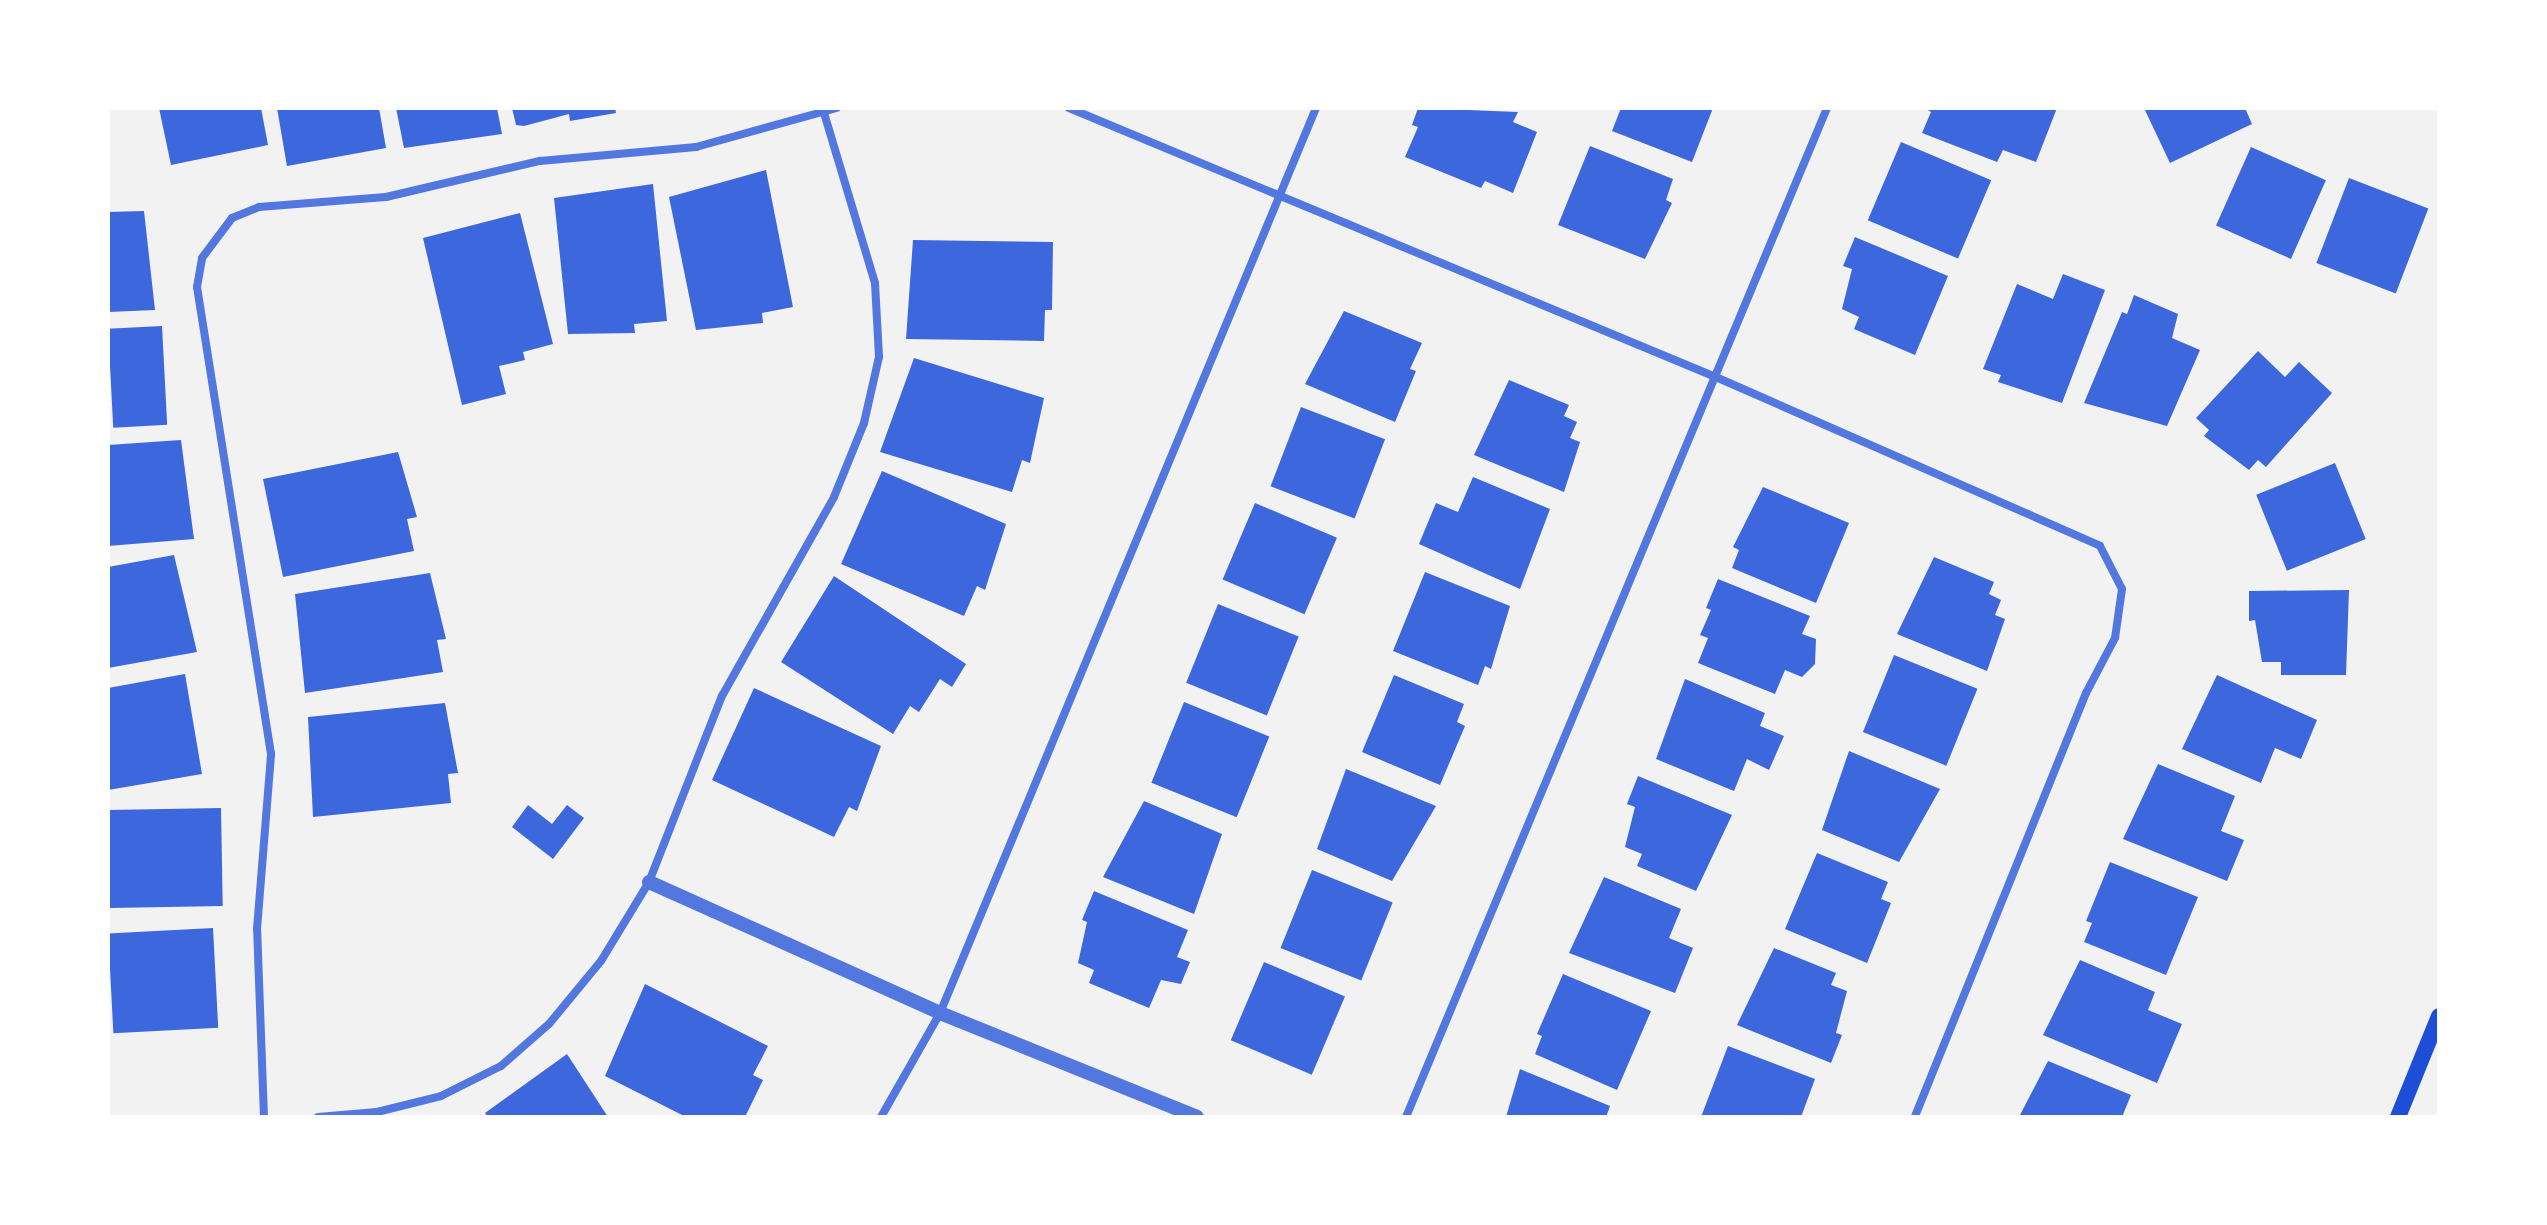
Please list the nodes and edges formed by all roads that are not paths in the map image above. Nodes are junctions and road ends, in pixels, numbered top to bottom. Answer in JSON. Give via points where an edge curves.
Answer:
{"nodes":[{"id":1,"x":837,"y":108,"type":"edge"},
{"id":2,"x":1069,"y":108,"type":"edge"},
{"id":3,"x":1316,"y":108,"type":"edge"},
{"id":4,"x":1827,"y":108,"type":"edge"},
{"id":5,"x":824,"y":113,"type":"junction"},
{"id":6,"x":1279,"y":198,"type":"junction"},
{"id":7,"x":1718,"y":378,"type":"junction"},
{"id":8,"x":649,"y":882,"type":"junction"},
{"id":9,"x":940,"y":1013,"type":"junction"},
{"id":10,"x":2439,"y":1016,"type":"edge"},
{"id":11,"x":264,"y":1117,"type":"edge"},
{"id":12,"x":318,"y":1117,"type":"edge"},
{"id":13,"x":881,"y":1117,"type":"edge"},
{"id":14,"x":1197,"y":1117,"type":"edge"},
{"id":15,"x":1406,"y":1117,"type":"edge"},
{"id":16,"x":1915,"y":1117,"type":"edge"},
{"id":17,"x":2398,"y":1117,"type":"edge"}],
"edges":[{"from":1,"to":5,"type":"street"},
{"from":2,"to":6,"type":"street"},
{"from":3,"to":6,"type":"street"},
{"from":4,"to":7,"type":"street"},
{"from":5,"to":8,"type":"street","via":[[875,283],[879,357],[864,423],[834,497],[722,696]]},
{"from":5,"to":11,"type":"street","via":[[696,147],[540,161],[386,197],[259,207],[232,218],[202,258],[197,287],[271,754],[257,929]]},
{"from":6,"to":7,"type":"street"},
{"from":6,"to":9,"type":"street"},
{"from":7,"to":15,"type":"street"},
{"from":7,"to":16,"type":"street","via":[[2100,546],[2122,589],[2115,638],[2086,693]]},
{"from":8,"to":9,"type":"street"},
{"from":8,"to":12,"type":"street","via":[[601,961],[549,1024],[501,1066],[441,1096],[377,1112]]},
{"from":9,"to":13,"type":"street"},
{"from":9,"to":14,"type":"street"},
{"from":10,"to":17,"type":"main road"}]}
